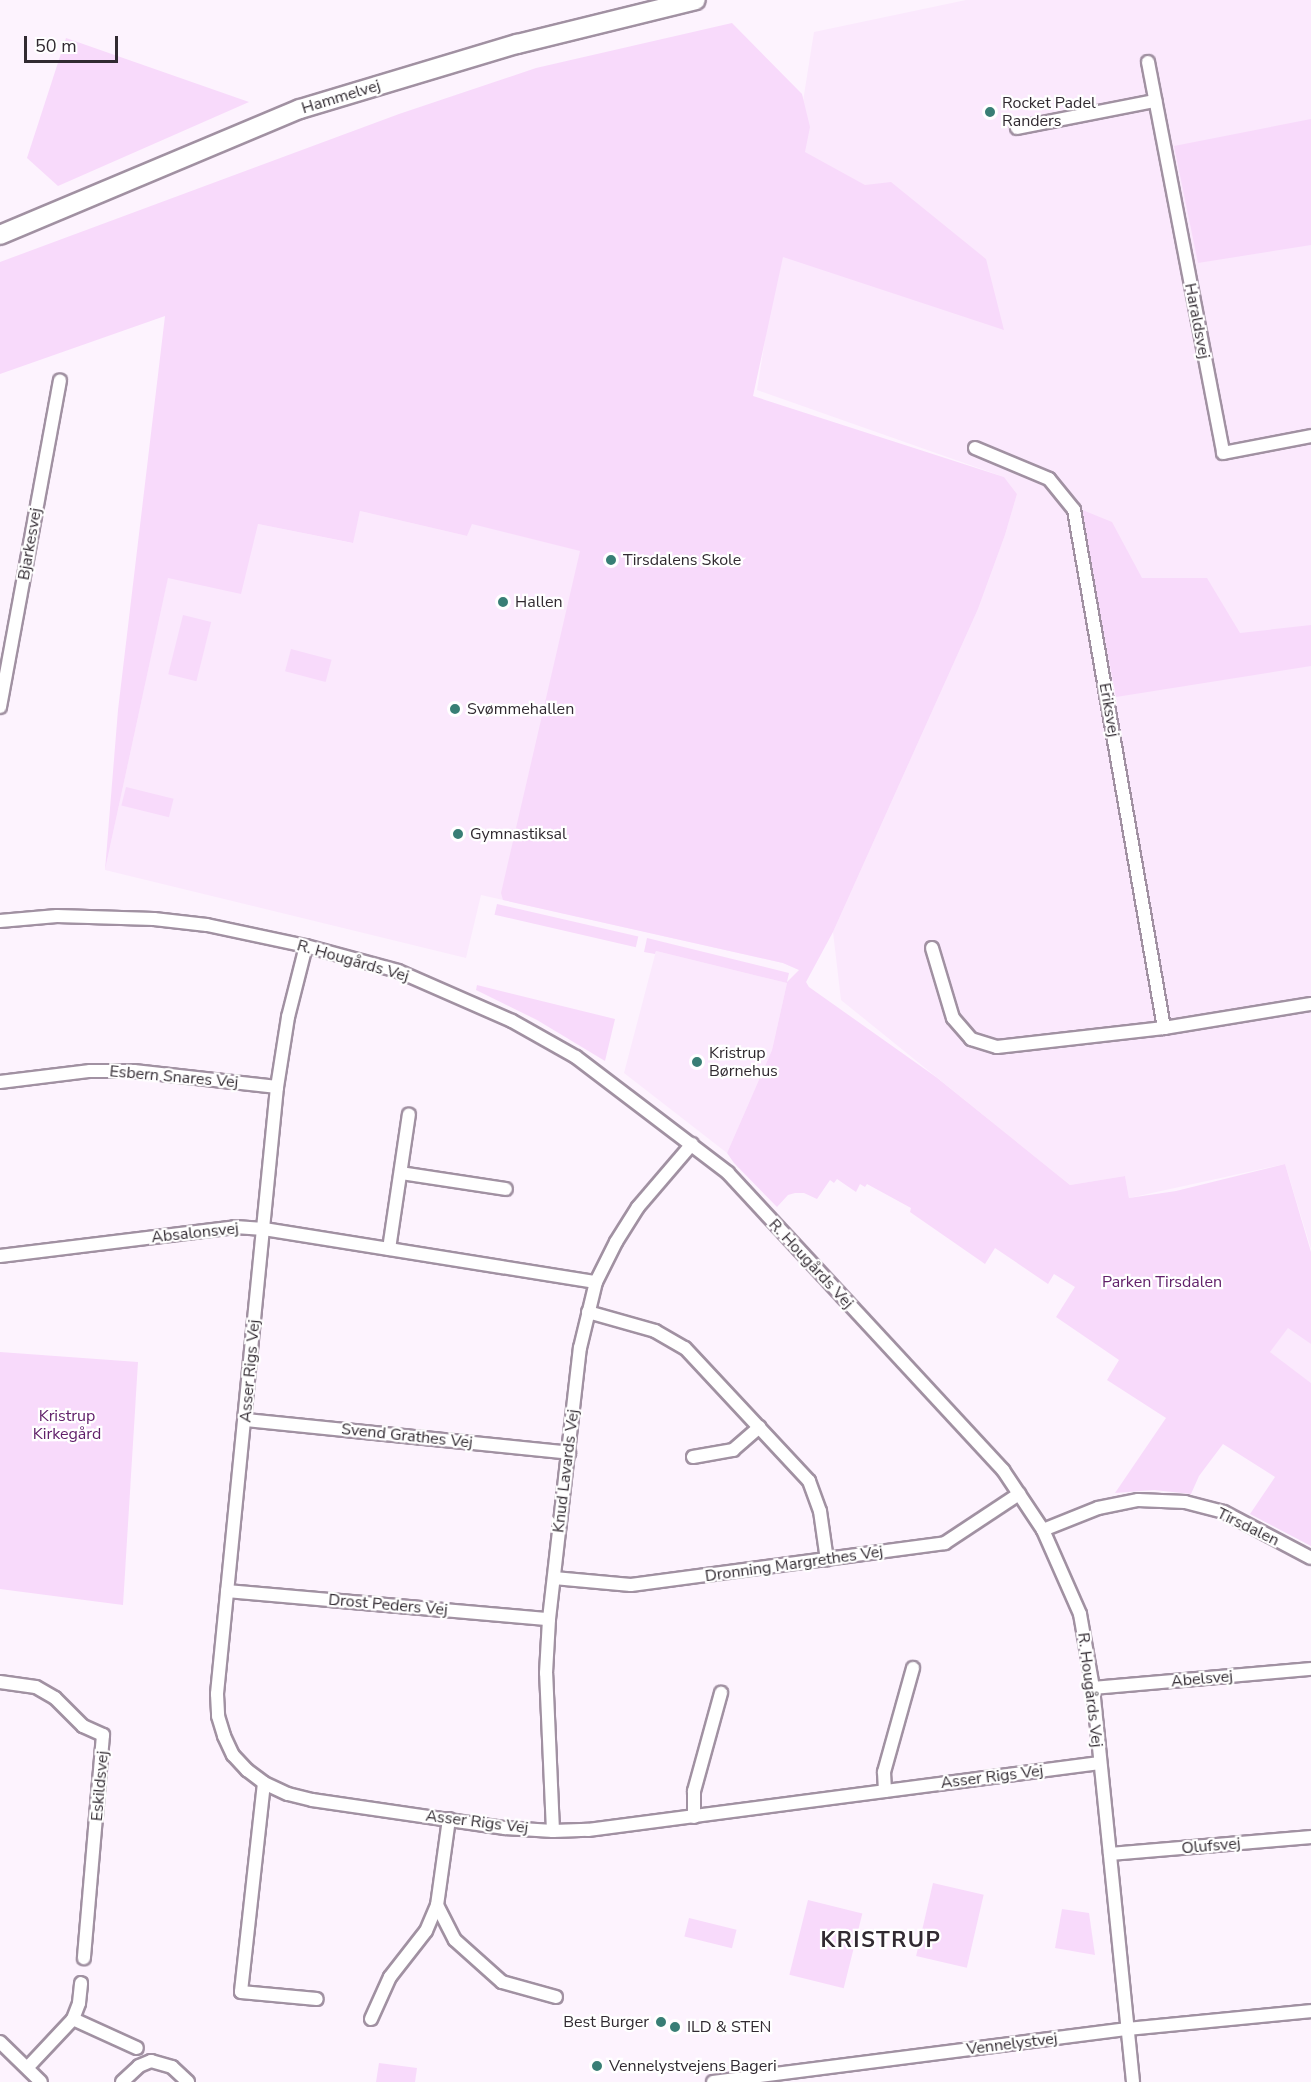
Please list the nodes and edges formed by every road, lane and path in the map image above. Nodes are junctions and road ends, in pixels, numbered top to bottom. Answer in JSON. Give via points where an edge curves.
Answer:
{"nodes":[{"id":1,"x":696,"y":0,"type":"edge"},
{"id":2,"x":1148,"y":62,"type":"dead end"},
{"id":3,"x":1155,"y":100,"type":"junction"},
{"id":4,"x":1017,"y":128,"type":"dead end"},
{"id":5,"x":0,"y":235,"type":"edge"},
{"id":6,"x":60,"y":380,"type":"dead end"},
{"id":7,"x":1311,"y":436,"type":"edge"},
{"id":8,"x":975,"y":448,"type":"dead end"},
{"id":9,"x":0,"y":707,"type":"edge"},
{"id":10,"x":0,"y":921,"type":"edge"},
{"id":11,"x":306,"y":946,"type":"junction"},
{"id":12,"x":932,"y":948,"type":"dead end"},
{"id":13,"x":1311,"y":1004,"type":"edge"},
{"id":14,"x":1164,"y":1028,"type":"junction"},
{"id":15,"x":0,"y":1082,"type":"edge"},
{"id":16,"x":277,"y":1087,"type":"junction"},
{"id":17,"x":409,"y":1114,"type":"dead end"},
{"id":18,"x":692,"y":1144,"type":"junction"},
{"id":19,"x":400,"y":1173,"type":"junction"},
{"id":20,"x":506,"y":1189,"type":"dead end"},
{"id":21,"x":264,"y":1229,"type":"junction"},
{"id":22,"x":389,"y":1249,"type":"junction"},
{"id":23,"x":0,"y":1256,"type":"edge"},
{"id":24,"x":596,"y":1282,"type":"junction"},
{"id":25,"x":588,"y":1312,"type":"junction"},
{"id":26,"x":246,"y":1420,"type":"junction"},
{"id":27,"x":759,"y":1427,"type":"junction"},
{"id":28,"x":568,"y":1453,"type":"junction"},
{"id":29,"x":693,"y":1457,"type":"dead end"},
{"id":30,"x":1019,"y":1494,"type":"junction"},
{"id":31,"x":1043,"y":1530,"type":"junction"},
{"id":32,"x":1311,"y":1558,"type":"edge"},
{"id":33,"x":827,"y":1560,"type":"junction"},
{"id":34,"x":554,"y":1578,"type":"junction"},
{"id":35,"x":227,"y":1591,"type":"junction"},
{"id":36,"x":549,"y":1619,"type":"junction"},
{"id":37,"x":913,"y":1668,"type":"dead end"},
{"id":38,"x":1311,"y":1668,"type":"edge"},
{"id":39,"x":0,"y":1682,"type":"edge"},
{"id":40,"x":1094,"y":1688,"type":"junction"},
{"id":41,"x":721,"y":1693,"type":"dead end"},
{"id":42,"x":1100,"y":1763,"type":"junction"},
{"id":43,"x":264,"y":1783,"type":"junction"},
{"id":44,"x":885,"y":1791,"type":"junction"},
{"id":45,"x":694,"y":1816,"type":"junction"},
{"id":46,"x":449,"y":1819,"type":"junction"},
{"id":47,"x":552,"y":1831,"type":"junction"},
{"id":48,"x":1311,"y":1837,"type":"edge"},
{"id":49,"x":1110,"y":1854,"type":"junction"},
{"id":50,"x":438,"y":1905,"type":"junction"},
{"id":51,"x":84,"y":1958,"type":"dead end"},
{"id":52,"x":81,"y":1983,"type":"dead end"},
{"id":53,"x":556,"y":1997,"type":"dead end"},
{"id":54,"x":317,"y":2000,"type":"dead end"},
{"id":55,"x":1311,"y":2011,"type":"edge"},
{"id":56,"x":73,"y":2019,"type":"junction"},
{"id":57,"x":371,"y":2019,"type":"dead end"},
{"id":58,"x":1128,"y":2029,"type":"junction"},
{"id":59,"x":0,"y":2042,"type":"edge"},
{"id":60,"x":137,"y":2048,"type":"dead end"},
{"id":61,"x":28,"y":2067,"type":"junction"},
{"id":62,"x":744,"y":2079,"type":"edge"},
{"id":63,"x":41,"y":2082,"type":"edge"},
{"id":64,"x":122,"y":2082,"type":"edge"},
{"id":65,"x":188,"y":2082,"type":"edge"},
{"id":66,"x":713,"y":2082,"type":"edge"},
{"id":67,"x":1133,"y":2082,"type":"edge"}],
"edges":[{"from":1,"to":5,"type":"highway","name":"Hammelvej","via":[[517,44],[300,109]]},
{"from":2,"to":3,"type":"street","name":"Haraldsvej"},
{"from":3,"to":4,"type":"street"},
{"from":3,"to":7,"type":"street","name":"Haraldsvej","via":[[1223,453]]},
{"from":6,"to":9,"type":"street","name":"Bjarkesvej"},
{"from":8,"to":14,"type":"street","name":"Eriksvej","via":[[1050,479],[1074,510]]},
{"from":10,"to":11,"type":"street","name":"R. Hougårds Vej","via":[[57,916],[154,919],[207,925]]},
{"from":11,"to":16,"type":"street","name":"Asser Rigs Vej","via":[[288,1017]]},
{"from":11,"to":18,"type":"street","name":"R. Hougårds Vej","via":[[398,971],[512,1021],[576,1058]]},
{"from":12,"to":14,"type":"street","via":[[952,1018],[971,1039],[997,1047]]},
{"from":13,"to":14,"type":"street"},
{"from":15,"to":16,"type":"street","name":"Esbern Snares Vej","via":[[90,1071],[134,1071]]},
{"from":16,"to":21,"type":"street","name":"Asser Rigs Vej"},
{"from":17,"to":19,"type":"street"},
{"from":18,"to":24,"type":"street","name":"Knud Lavards Vej","via":[[638,1207]]},
{"from":18,"to":30,"type":"street","name":"R. Hougårds Vej","via":[[728,1173],[1003,1470]]},
{"from":19,"to":20,"type":"street"},
{"from":19,"to":22,"type":"street"},
{"from":21,"to":22,"type":"street","name":"Absalonsvej"},
{"from":21,"to":23,"type":"street","name":"Absalonsvej","via":[[235,1227]]},
{"from":21,"to":26,"type":"street","name":"Asser Rigs Vej"},
{"from":22,"to":24,"type":"street","name":"Absalonsvej"},
{"from":24,"to":25,"type":"street","name":"Knud Lavards Vej"},
{"from":25,"to":27,"type":"street","via":[[655,1331],[685,1348]]},
{"from":25,"to":28,"type":"street","name":"Knud Lavards Vej"},
{"from":26,"to":28,"type":"street","name":"Svend Grathes Vej"},
{"from":26,"to":35,"type":"street","name":"Asser Rigs Vej"},
{"from":27,"to":29,"type":"street","via":[[732,1450]]},
{"from":27,"to":33,"type":"street","via":[[809,1481],[820,1511]]},
{"from":28,"to":34,"type":"street","name":"Knud Lavards Vej"},
{"from":30,"to":31,"type":"street","name":"R. Hougårds Vej"},
{"from":30,"to":33,"type":"street","name":"Dronning Margrethes Vej","via":[[945,1543]]},
{"from":31,"to":32,"type":"street","name":"Tirsdalen","via":[[1098,1508],[1138,1500],[1185,1502],[1224,1512]]},
{"from":31,"to":40,"type":"street","name":"R. Hougårds Vej","via":[[1080,1614]]},
{"from":33,"to":34,"type":"street","name":"Dronning Margrethes Vej","via":[[632,1585]]},
{"from":34,"to":36,"type":"street","name":"Knud Lavards Vej"},
{"from":35,"to":36,"type":"street","name":"Drost Peders Vej"},
{"from":35,"to":43,"type":"street","name":"Asser Rigs Vej","via":[[218,1716],[233,1755]]},
{"from":36,"to":47,"type":"street","name":"Knud Lavards Vej","via":[[546,1673]]},
{"from":37,"to":44,"type":"street","via":[[884,1772]]},
{"from":38,"to":40,"type":"street","name":"Abelsvej"},
{"from":39,"to":51,"type":"street","name":"Eskildsvej","via":[[36,1686],[55,1698],[83,1726],[103,1735]]},
{"from":40,"to":42,"type":"street","name":"R. Hougårds Vej"},
{"from":41,"to":45,"type":"street","via":[[694,1791]]},
{"from":42,"to":44,"type":"street","name":"Asser Rigs Vej"},
{"from":42,"to":49,"type":"street","name":"R. Hougårds Vej"},
{"from":43,"to":46,"type":"street","name":"Asser Rigs Vej","via":[[312,1800]]},
{"from":43,"to":54,"type":"street","via":[[241,1992]]},
{"from":44,"to":45,"type":"street","name":"Asser Rigs Vej"},
{"from":45,"to":47,"type":"street","name":"Asser Rigs Vej"},
{"from":46,"to":47,"type":"street","name":"Asser Rigs Vej"},
{"from":46,"to":50,"type":"street"},
{"from":48,"to":49,"type":"street","name":"Olufsvej"},
{"from":49,"to":58,"type":"street","name":"R. Hougårds Vej"},
{"from":50,"to":53,"type":"street","via":[[455,1940],[502,1982]]},
{"from":50,"to":57,"type":"street","via":[[426,1932],[390,1977]]},
{"from":52,"to":56,"type":"street"},
{"from":55,"to":58,"type":"street","name":"Vennelystvej"},
{"from":56,"to":60,"type":"street"},
{"from":56,"to":61,"type":"street"},
{"from":58,"to":62,"type":"street","name":"Vennelystvej"},
{"from":58,"to":67,"type":"street","name":"R. Hougårds Vej"},
{"from":59,"to":61,"type":"street"},
{"from":61,"to":63,"type":"street"},
{"from":62,"to":66,"type":"street","name":"Vennelystvej"},
{"from":64,"to":65,"type":"street","via":[[151,2061],[172,2067]]}]}
